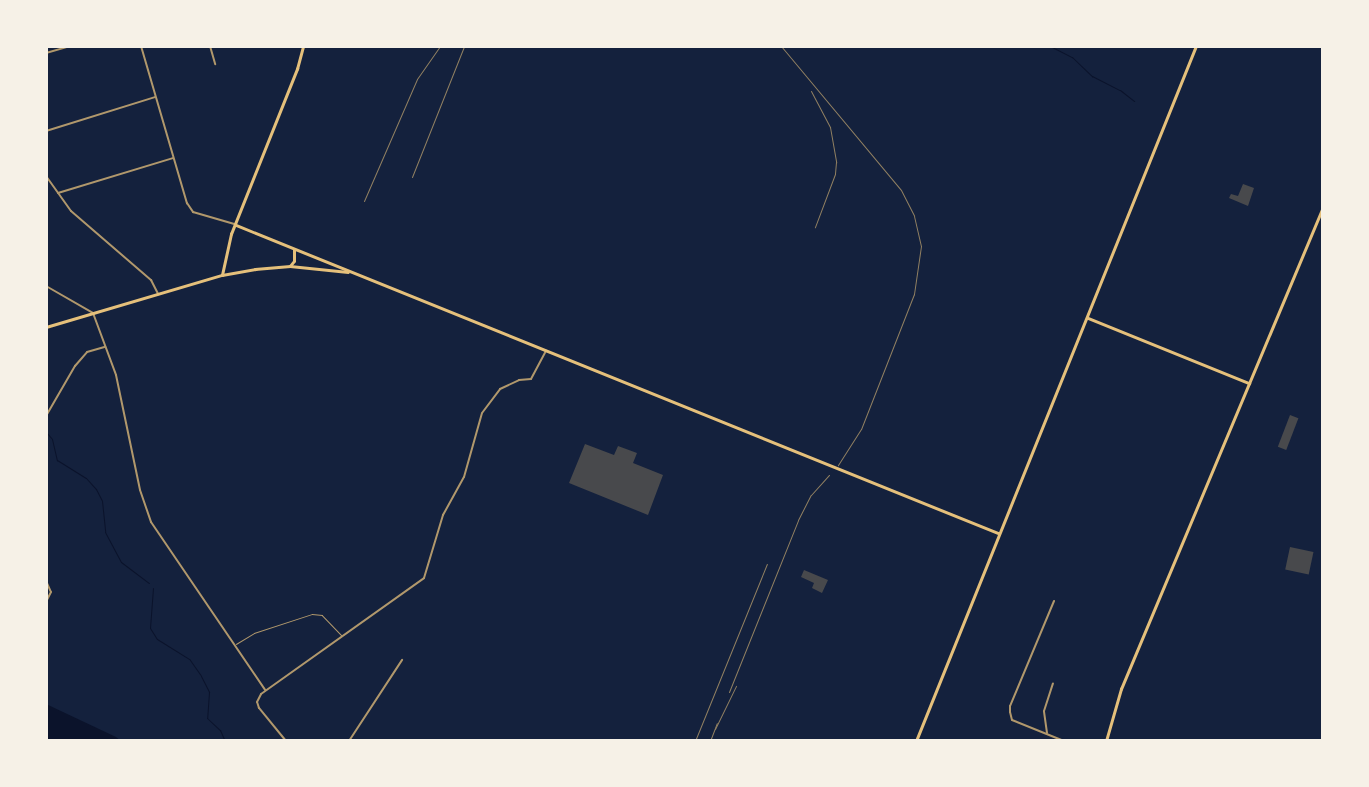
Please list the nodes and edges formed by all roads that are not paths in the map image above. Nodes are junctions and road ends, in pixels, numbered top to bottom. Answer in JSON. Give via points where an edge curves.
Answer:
{"nodes":[{"id":1,"x":70,"y":46,"type":"edge"},
{"id":2,"x":140,"y":46,"type":"edge"},
{"id":3,"x":210,"y":46,"type":"edge"},
{"id":4,"x":302,"y":46,"type":"edge"},
{"id":5,"x":1196,"y":46,"type":"edge"},
{"id":6,"x":46,"y":53,"type":"edge"},
{"id":7,"x":215,"y":64,"type":"dead end"},
{"id":8,"x":155,"y":97,"type":"junction"},
{"id":9,"x":46,"y":131,"type":"edge"},
{"id":10,"x":173,"y":158,"type":"junction"},
{"id":11,"x":46,"y":176,"type":"edge"},
{"id":12,"x":58,"y":193,"type":"junction"},
{"id":13,"x":1323,"y":207,"type":"edge"},
{"id":14,"x":236,"y":224,"type":"junction"},
{"id":15,"x":293,"y":248,"type":"junction"},
{"id":16,"x":290,"y":266,"type":"junction"},
{"id":17,"x":354,"y":274,"type":"junction"},
{"id":18,"x":222,"y":275,"type":"junction"},
{"id":19,"x":46,"y":286,"type":"edge"},
{"id":20,"x":158,"y":294,"type":"junction"},
{"id":21,"x":93,"y":313,"type":"junction"},
{"id":22,"x":1088,"y":318,"type":"junction"},
{"id":23,"x":46,"y":327,"type":"edge"},
{"id":24,"x":106,"y":347,"type":"junction"},
{"id":25,"x":546,"y":351,"type":"junction"},
{"id":26,"x":1249,"y":383,"type":"junction"},
{"id":27,"x":46,"y":416,"type":"edge"},
{"id":28,"x":998,"y":533,"type":"junction"},
{"id":29,"x":46,"y":581,"type":"edge"},
{"id":30,"x":46,"y":602,"type":"edge"},
{"id":31,"x":1054,"y":602,"type":"dead end"},
{"id":32,"x":343,"y":636,"type":"junction"},
{"id":33,"x":234,"y":645,"type":"junction"},
{"id":34,"x":402,"y":660,"type":"dead end"},
{"id":35,"x":1054,"y":683,"type":"dead end"},
{"id":36,"x":265,"y":690,"type":"junction"},
{"id":37,"x":1047,"y":733,"type":"junction"},
{"id":38,"x":286,"y":741,"type":"edge"},
{"id":39,"x":349,"y":741,"type":"edge"},
{"id":40,"x":916,"y":741,"type":"edge"},
{"id":41,"x":1064,"y":741,"type":"edge"},
{"id":42,"x":1106,"y":741,"type":"edge"}],
"edges":[{"from":1,"to":6,"type":"street"},
{"from":2,"to":8,"type":"street"},
{"from":3,"to":7,"type":"street"},
{"from":4,"to":14,"type":"main road","via":[[297,70]]},
{"from":5,"to":22,"type":"main road"},
{"from":8,"to":9,"type":"street"},
{"from":8,"to":10,"type":"street"},
{"from":10,"to":12,"type":"street"},
{"from":10,"to":14,"type":"street","via":[[193,212]]},
{"from":11,"to":12,"type":"street"},
{"from":12,"to":20,"type":"street","via":[[71,211],[151,280]]},
{"from":13,"to":26,"type":"main road"},
{"from":14,"to":15,"type":"main road"},
{"from":14,"to":18,"type":"main road","via":[[221,266]]},
{"from":15,"to":16,"type":"main road","via":[[296,254]]},
{"from":15,"to":17,"type":"main road"},
{"from":16,"to":17,"type":"main road"},
{"from":16,"to":18,"type":"main road"},
{"from":17,"to":25,"type":"main road"},
{"from":18,"to":20,"type":"main road"},
{"from":19,"to":21,"type":"street"},
{"from":20,"to":21,"type":"main road"},
{"from":21,"to":23,"type":"main road"},
{"from":21,"to":24,"type":"street"},
{"from":22,"to":26,"type":"main road"},
{"from":22,"to":28,"type":"main road"},
{"from":24,"to":27,"type":"street","via":[[87,352],[75,366]]},
{"from":24,"to":33,"type":"street","via":[[116,375],[140,490],[151,522]]},
{"from":25,"to":28,"type":"main road"},
{"from":25,"to":32,"type":"street","via":[[531,379],[519,380],[500,389],[482,412],[464,477],[444,515],[424,578]]},
{"from":26,"to":42,"type":"main road","via":[[1121,689]]},
{"from":28,"to":40,"type":"main road"},
{"from":29,"to":30,"type":"street","via":[[51,592]]},
{"from":31,"to":37,"type":"street","via":[[1010,706],[1012,720]]},
{"from":32,"to":33,"type":"lane","via":[[322,615],[312,614],[254,633]]},
{"from":32,"to":36,"type":"street"},
{"from":33,"to":36,"type":"street"},
{"from":34,"to":39,"type":"street"},
{"from":35,"to":37,"type":"street","via":[[1044,711]]},
{"from":36,"to":38,"type":"street","via":[[258,698],[259,708]]},
{"from":37,"to":41,"type":"street"}]}
